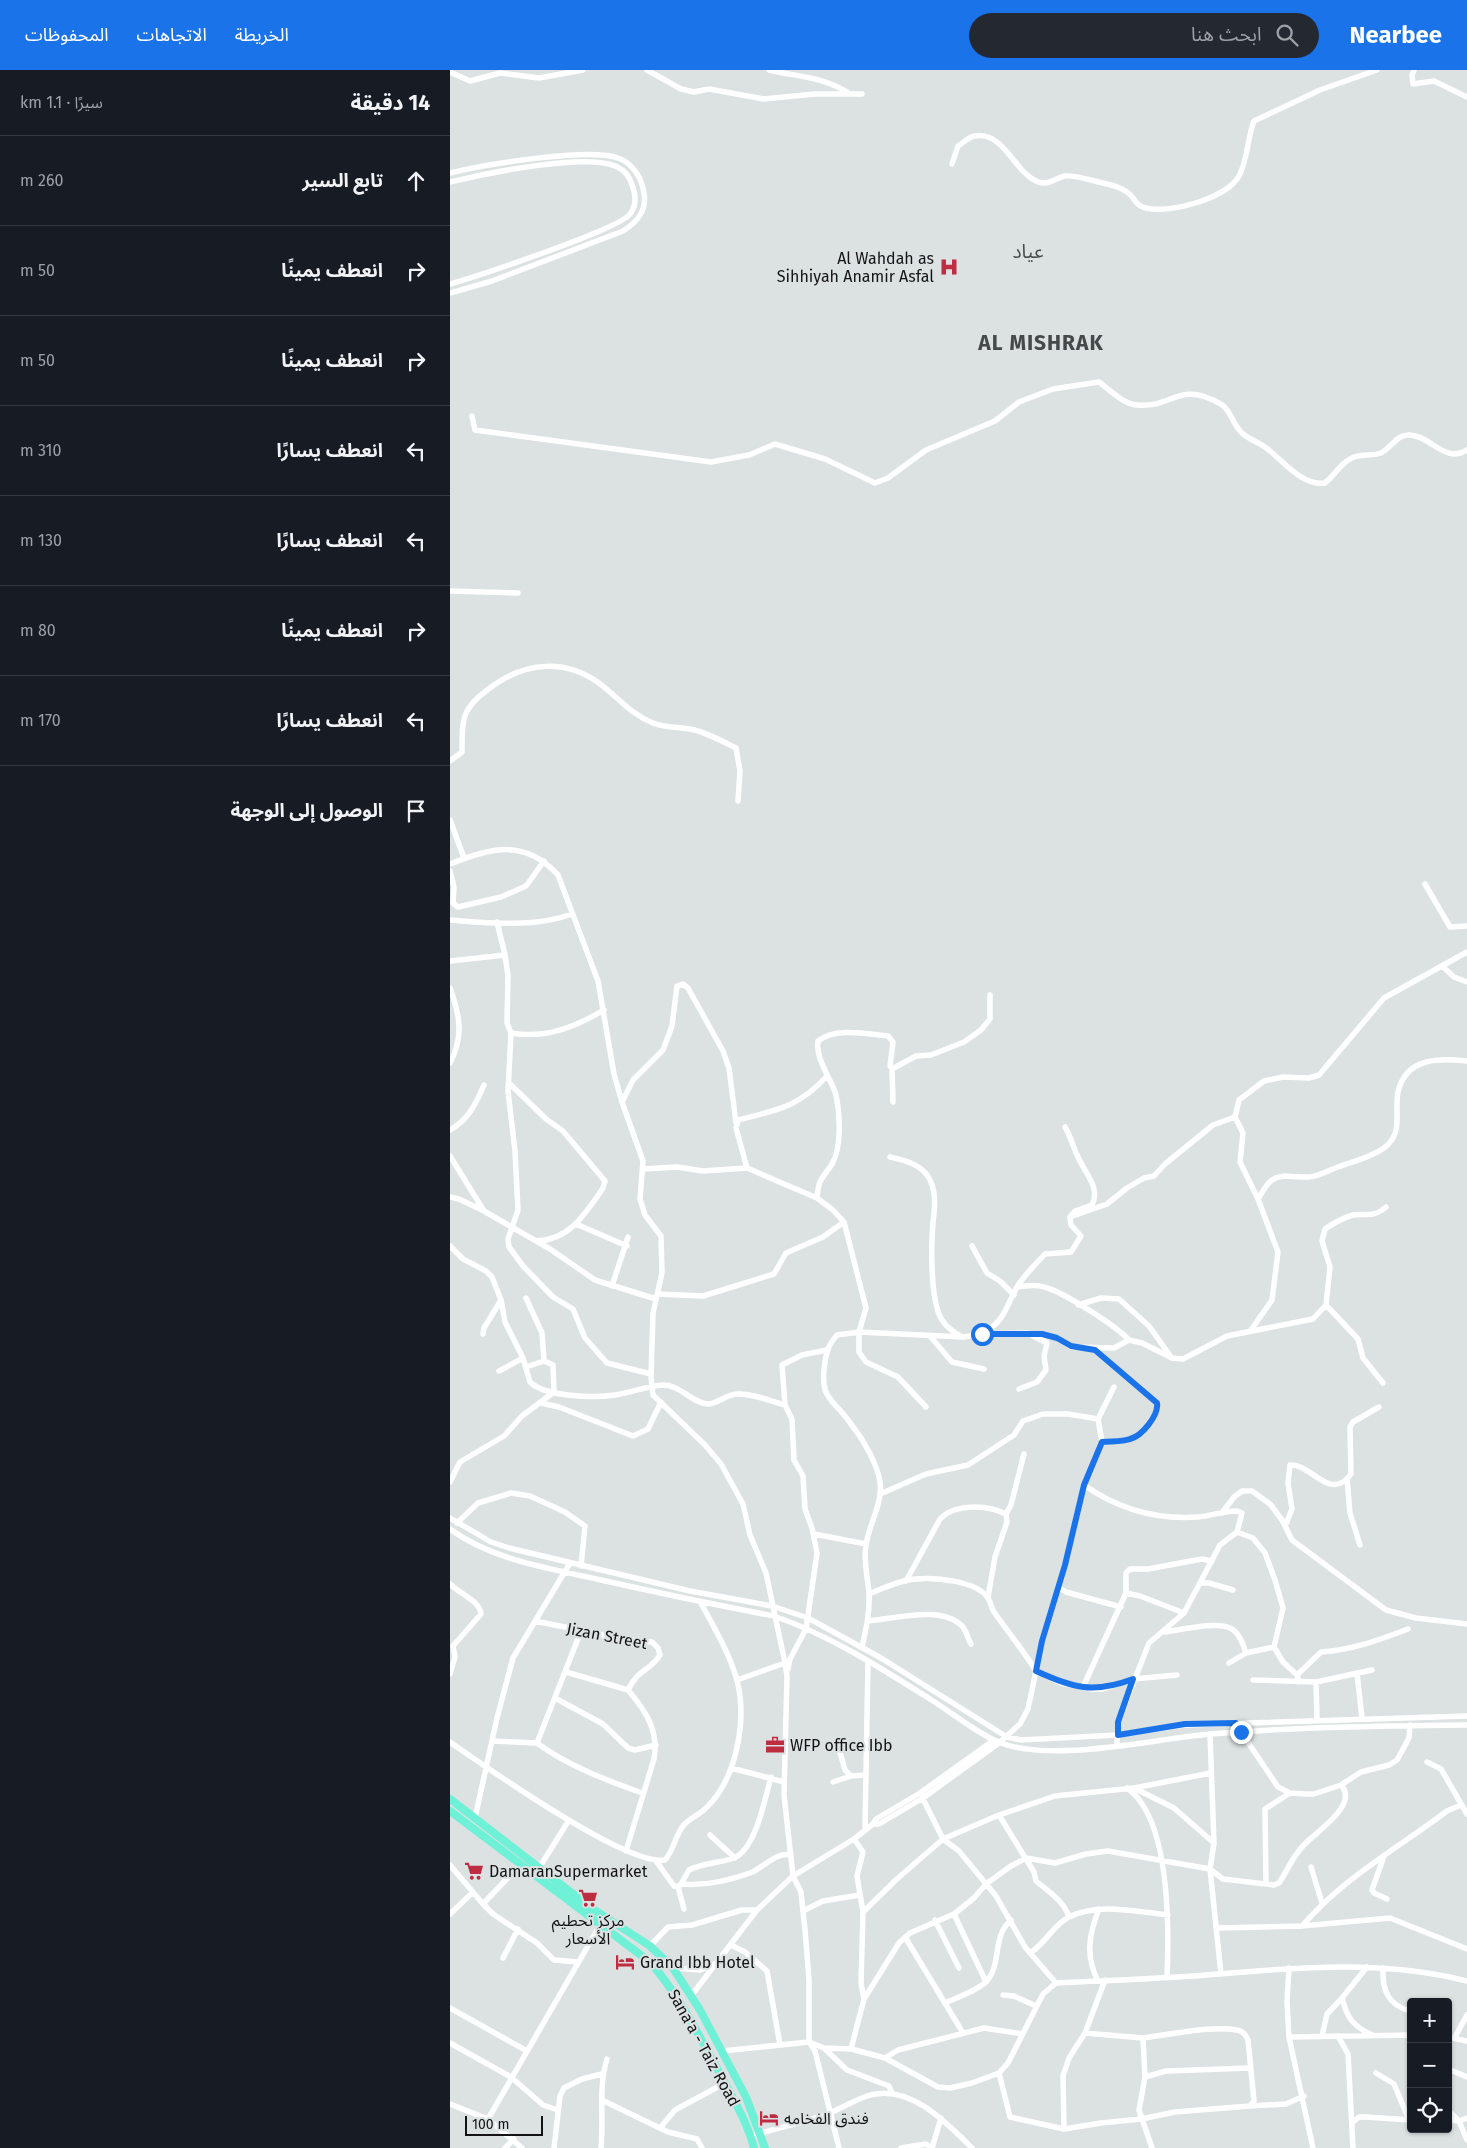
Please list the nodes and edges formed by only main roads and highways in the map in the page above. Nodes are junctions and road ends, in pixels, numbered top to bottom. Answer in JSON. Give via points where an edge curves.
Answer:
{"nodes":[{"id":1,"x":450,"y":1799,"type":"edge"},
{"id":2,"x":450,"y":1811,"type":"edge"},
{"id":3,"x":700,"y":2010,"type":"junction"},
{"id":4,"x":689,"y":2016,"type":"junction"},
{"id":5,"x":754,"y":2148,"type":"edge"},
{"id":6,"x":765,"y":2148,"type":"edge"}],
"edges":[{"from":1,"to":3,"type":"highway","name":"Sana'a - Taiz Road","via":[[590,1907],[650,1946],[673,1968]]},
{"from":2,"to":4,"type":"highway","name":"Sana'a - Taiz Road","via":[[650,1962]]},
{"from":3,"to":4,"type":"highway"},
{"from":3,"to":6,"type":"highway","name":"Sana'a - Taiz Road"},
{"from":4,"to":5,"type":"highway","name":"Sana'a - Taiz Road","via":[[725,2083]]}]}
